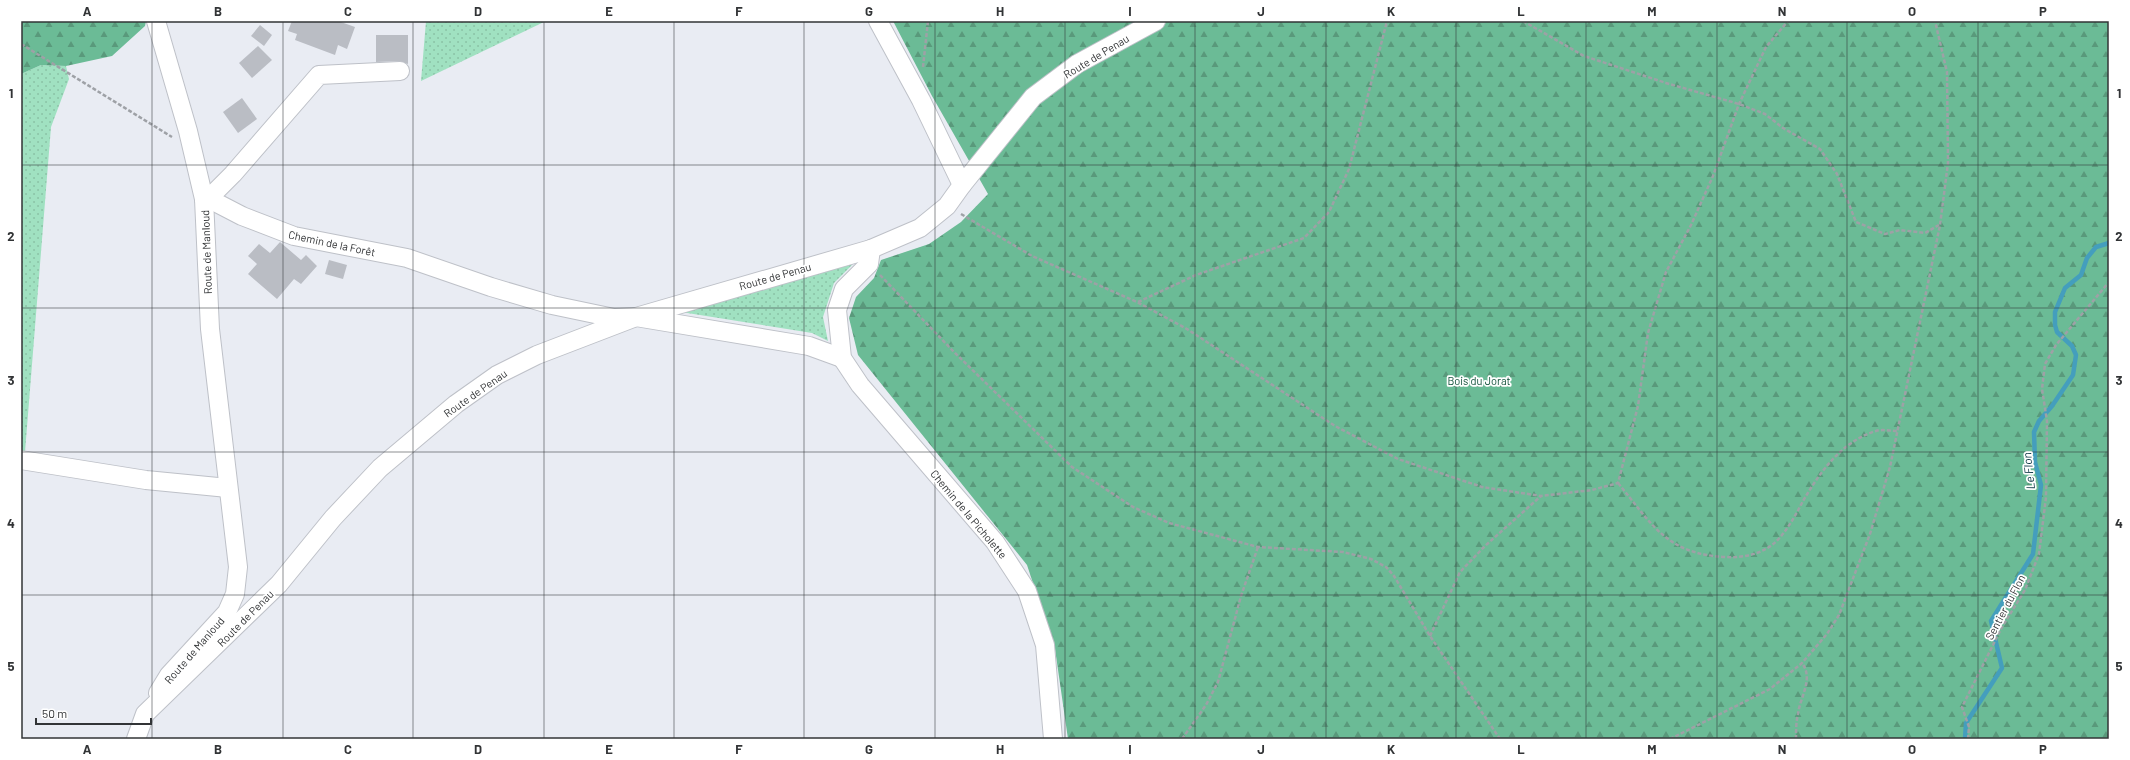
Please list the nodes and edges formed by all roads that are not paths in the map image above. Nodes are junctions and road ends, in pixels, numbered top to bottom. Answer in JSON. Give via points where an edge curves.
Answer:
{"nodes":[{"id":1,"x":156,"y":21,"type":"edge"},
{"id":2,"x":878,"y":21,"type":"edge"},
{"id":3,"x":1156,"y":21,"type":"edge"},
{"id":4,"x":400,"y":71,"type":"dead end"},
{"id":5,"x":962,"y":185,"type":"junction"},
{"id":6,"x":204,"y":200,"type":"junction"},
{"id":7,"x":870,"y":256,"type":"junction"},
{"id":8,"x":636,"y":317,"type":"junction"},
{"id":9,"x":842,"y":358,"type":"junction"},
{"id":10,"x":21,"y":460,"type":"edge"},
{"id":11,"x":228,"y":488,"type":"junction"},
{"id":12,"x":145,"y":714,"type":"junction"},
{"id":13,"x":136,"y":739,"type":"edge"},
{"id":14,"x":1053,"y":739,"type":"edge"}],
"edges":[{"from":1,"to":6,"type":"street","name":"Route de Manloud","via":[[193,150]]},
{"from":2,"to":5,"type":"street","via":[[921,100]]},
{"from":3,"to":5,"type":"street","name":"Route de Penau","via":[[1077,64],[1034,97]]},
{"from":4,"to":6,"type":"street","via":[[319,76],[233,174]]},
{"from":5,"to":7,"type":"street","name":"Route de Penau","via":[[947,206],[920,228]]},
{"from":6,"to":8,"type":"street","name":"Chemin de la Forêt","via":[[215,202],[242,216],[294,236],[407,258],[552,305],[614,318]]},
{"from":6,"to":11,"type":"street","name":"Route de Manloud","via":[[210,329]]},
{"from":7,"to":8,"type":"street","name":"Route de Penau"},
{"from":7,"to":9,"type":"street","via":[[844,289],[838,303],[837,317]]},
{"from":8,"to":9,"type":"street","via":[[795,343]]},
{"from":8,"to":12,"type":"street","name":"Route de Penau","via":[[536,355],[497,375],[456,404],[380,468],[333,518],[279,584]]},
{"from":9,"to":14,"type":"street","name":"Chemin de la Picholette","via":[[860,385],[995,542],[1027,591],[1045,645]]},
{"from":10,"to":11,"type":"street","via":[[146,480]]},
{"from":11,"to":12,"type":"street","name":"Route de Manloud","via":[[238,567],[232,603],[223,618],[169,675]]},
{"from":12,"to":13,"type":"street","name":"Route de Penau"}]}
